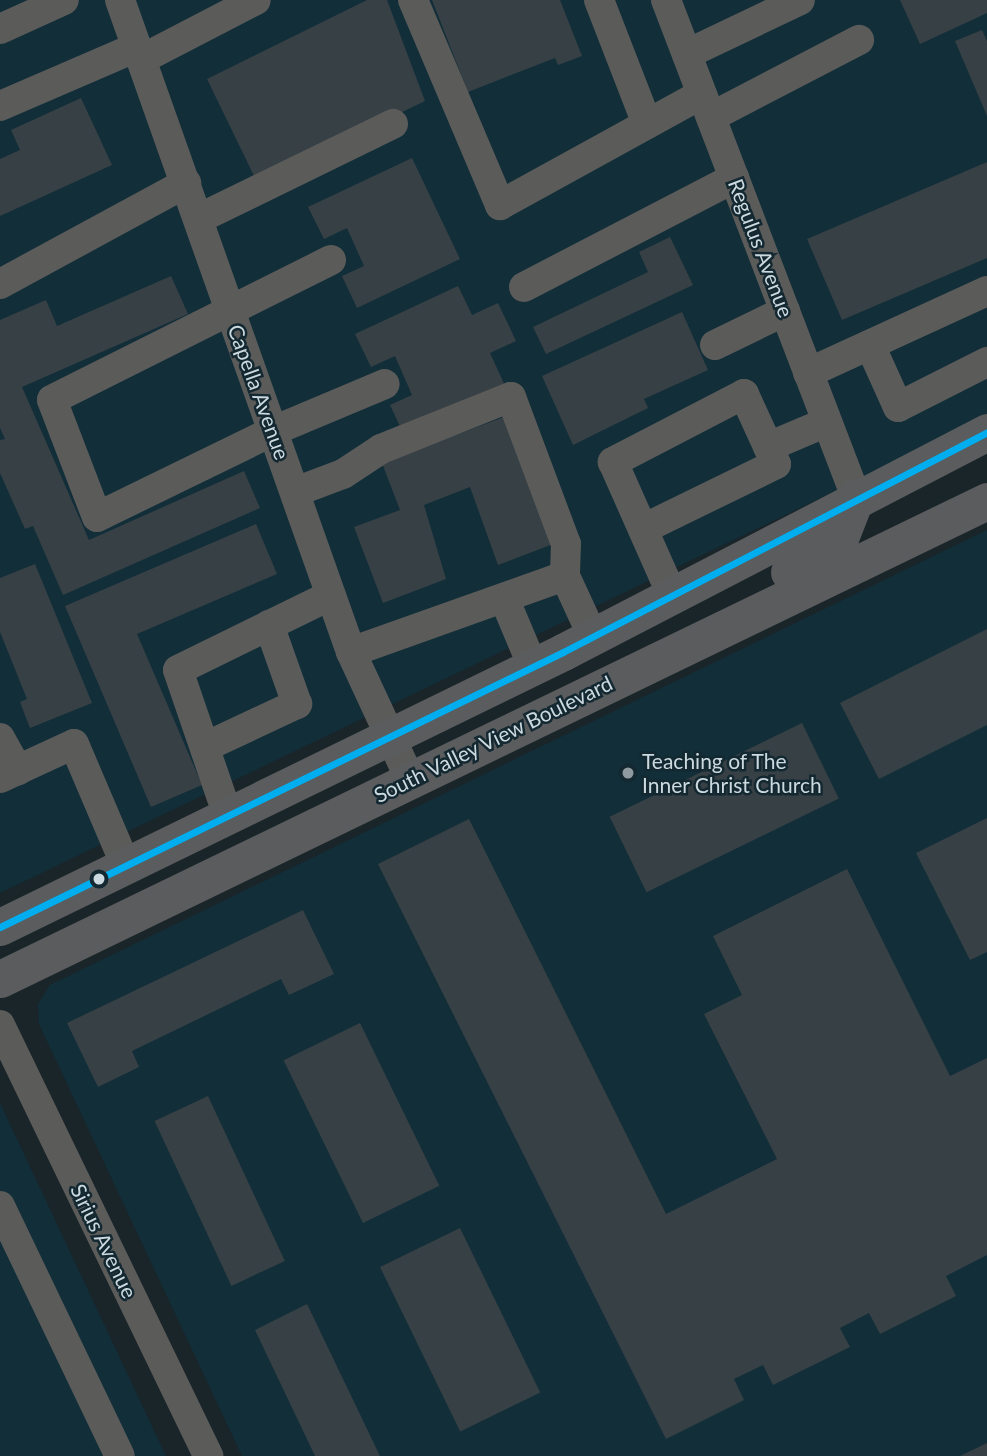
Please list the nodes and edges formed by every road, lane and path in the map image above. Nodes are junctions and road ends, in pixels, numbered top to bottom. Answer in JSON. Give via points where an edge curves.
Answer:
{"nodes":[{"id":1,"x":64,"y":0,"type":"edge"},
{"id":2,"x":120,"y":0,"type":"edge"},
{"id":3,"x":256,"y":0,"type":"edge"},
{"id":4,"x":413,"y":0,"type":"edge"},
{"id":5,"x":599,"y":0,"type":"edge"},
{"id":6,"x":666,"y":0,"type":"edge"},
{"id":7,"x":800,"y":0,"type":"edge"},
{"id":8,"x":0,"y":29,"type":"edge"},
{"id":9,"x":859,"y":40,"type":"dead end"},
{"id":10,"x":140,"y":53,"type":"junction"},
{"id":11,"x":687,"y":54,"type":"junction"},
{"id":12,"x":0,"y":106,"type":"edge"},
{"id":13,"x":706,"y":106,"type":"junction"},
{"id":14,"x":393,"y":124,"type":"dead end"},
{"id":15,"x":647,"y":124,"type":"junction"},
{"id":16,"x":734,"y":178,"type":"junction"},
{"id":17,"x":186,"y":183,"type":"junction"},
{"id":18,"x":198,"y":219,"type":"junction"},
{"id":19,"x":331,"y":260,"type":"dead end"},
{"id":20,"x":0,"y":284,"type":"edge"},
{"id":21,"x":524,"y":287,"type":"dead end"},
{"id":22,"x":987,"y":291,"type":"edge"},
{"id":23,"x":785,"y":311,"type":"junction"},
{"id":24,"x":231,"y":313,"type":"junction"},
{"id":25,"x":715,"y":345,"type":"dead end"},
{"id":26,"x":870,"y":345,"type":"junction"},
{"id":27,"x":985,"y":368,"type":"edge"},
{"id":28,"x":808,"y":373,"type":"junction"},
{"id":29,"x":385,"y":384,"type":"dead end"},
{"id":30,"x":827,"y":422,"type":"junction"},
{"id":31,"x":273,"y":431,"type":"junction"},
{"id":32,"x":987,"y":432,"type":"edge"},
{"id":33,"x":768,"y":447,"type":"junction"},
{"id":34,"x":295,"y":492,"type":"junction"},
{"id":35,"x":856,"y":497,"type":"junction"},
{"id":36,"x":985,"y":507,"type":"edge"},
{"id":37,"x":643,"y":529,"type":"junction"},
{"id":38,"x":565,"y":576,"type":"junction"},
{"id":39,"x":331,"y":595,"type":"junction"},
{"id":40,"x":673,"y":596,"type":"junction"},
{"id":41,"x":503,"y":598,"type":"junction"},
{"id":42,"x":757,"y":612,"type":"junction"},
{"id":43,"x":270,"y":625,"type":"junction"},
{"id":44,"x":593,"y":637,"type":"junction"},
{"id":45,"x":351,"y":652,"type":"junction"},
{"id":46,"x":533,"y":667,"type":"junction"},
{"id":47,"x":467,"y":700,"type":"junction"},
{"id":48,"x":391,"y":737,"type":"junction"},
{"id":49,"x":0,"y":738,"type":"edge"},
{"id":50,"x":489,"y":742,"type":"junction"},
{"id":51,"x":205,"y":747,"type":"junction"},
{"id":52,"x":9,"y":774,"type":"edge"},
{"id":53,"x":410,"y":779,"type":"junction"},
{"id":54,"x":229,"y":816,"type":"junction"},
{"id":55,"x":248,"y":858,"type":"junction"},
{"id":56,"x":126,"y":866,"type":"junction"},
{"id":57,"x":0,"y":927,"type":"edge"},
{"id":58,"x":0,"y":979,"type":"edge"},
{"id":59,"x":0,"y":1025,"type":"edge"},
{"id":60,"x":0,"y":1206,"type":"edge"},
{"id":61,"x":120,"y":1456,"type":"edge"},
{"id":62,"x":208,"y":1456,"type":"edge"}],
"edges":[{"from":1,"to":8,"type":"street"},
{"from":2,"to":10,"type":"street","name":"Capella Avenue"},
{"from":3,"to":10,"type":"street"},
{"from":4,"to":15,"type":"street","via":[[500,205]]},
{"from":5,"to":15,"type":"street"},
{"from":6,"to":11,"type":"street","name":"Regulus Avenue"},
{"from":7,"to":11,"type":"street"},
{"from":9,"to":13,"type":"street"},
{"from":10,"to":12,"type":"street"},
{"from":10,"to":17,"type":"street","name":"Capella Avenue"},
{"from":11,"to":13,"type":"street","name":"Regulus Avenue"},
{"from":13,"to":15,"type":"street"},
{"from":13,"to":16,"type":"street","name":"Regulus Avenue"},
{"from":14,"to":18,"type":"street"},
{"from":16,"to":21,"type":"street"},
{"from":16,"to":23,"type":"street","name":"Regulus Avenue"},
{"from":17,"to":18,"type":"street","name":"Capella Avenue"},
{"from":17,"to":20,"type":"street"},
{"from":18,"to":24,"type":"street","name":"Capella Avenue"},
{"from":19,"to":24,"type":"street"},
{"from":22,"to":26,"type":"street"},
{"from":23,"to":25,"type":"street"},
{"from":23,"to":28,"type":"street","name":"Regulus Avenue"},
{"from":24,"to":31,"type":"street","name":"Capella Avenue"},
{"from":24,"to":31,"type":"street","via":[[52,400],[97,517]]},
{"from":26,"to":27,"type":"street","via":[[898,407]]},
{"from":26,"to":28,"type":"street"},
{"from":28,"to":30,"type":"street","name":"Regulus Avenue"},
{"from":29,"to":31,"type":"street"},
{"from":30,"to":33,"type":"street"},
{"from":30,"to":35,"type":"street","name":"Regulus Avenue"},
{"from":31,"to":34,"type":"street","name":"Capella Avenue"},
{"from":32,"to":35,"type":"main road"},
{"from":33,"to":37,"type":"street","via":[[776,464]]},
{"from":33,"to":37,"type":"street","via":[[744,394],[613,462]]},
{"from":34,"to":38,"type":"street","via":[[343,474],[381,449],[511,397],[566,544]]},
{"from":34,"to":39,"type":"street","name":"Capella Avenue"},
{"from":35,"to":40,"type":"main road"},
{"from":35,"to":42,"type":"main road","via":[[840,538],[828,552],[776,578]]},
{"from":36,"to":42,"type":"main road","name":"South Valley View Boulevard"},
{"from":37,"to":40,"type":"street"},
{"from":38,"to":41,"type":"street"},
{"from":38,"to":44,"type":"street"},
{"from":39,"to":43,"type":"street"},
{"from":39,"to":45,"type":"street","name":"Capella Avenue"},
{"from":40,"to":44,"type":"main road"},
{"from":41,"to":45,"type":"street"},
{"from":41,"to":46,"type":"street"},
{"from":42,"to":50,"type":"main road","name":"South Valley View Boulevard"},
{"from":43,"to":51,"type":"street","via":[[178,670]]},
{"from":43,"to":51,"type":"street","via":[[297,704]]},
{"from":44,"to":46,"type":"main road"},
{"from":45,"to":48,"type":"street","name":"Capella Avenue"},
{"from":46,"to":47,"type":"main road"},
{"from":47,"to":48,"type":"main road"},
{"from":47,"to":50,"type":"main road"},
{"from":48,"to":53,"type":"street","name":"Capella Avenue"},
{"from":48,"to":54,"type":"main road"},
{"from":49,"to":52,"type":"street"},
{"from":50,"to":53,"type":"main road","name":"South Valley View Boulevard"},
{"from":51,"to":54,"type":"street"},
{"from":52,"to":56,"type":"street","via":[[75,744]]},
{"from":53,"to":55,"type":"main road","name":"South Valley View Boulevard"},
{"from":54,"to":55,"type":"main road"},
{"from":54,"to":56,"type":"main road"},
{"from":55,"to":58,"type":"main road","name":"South Valley View Boulevard"},
{"from":56,"to":57,"type":"main road"},
{"from":59,"to":62,"type":"street","name":"Sirius Avenue"},
{"from":60,"to":61,"type":"street"}]}
